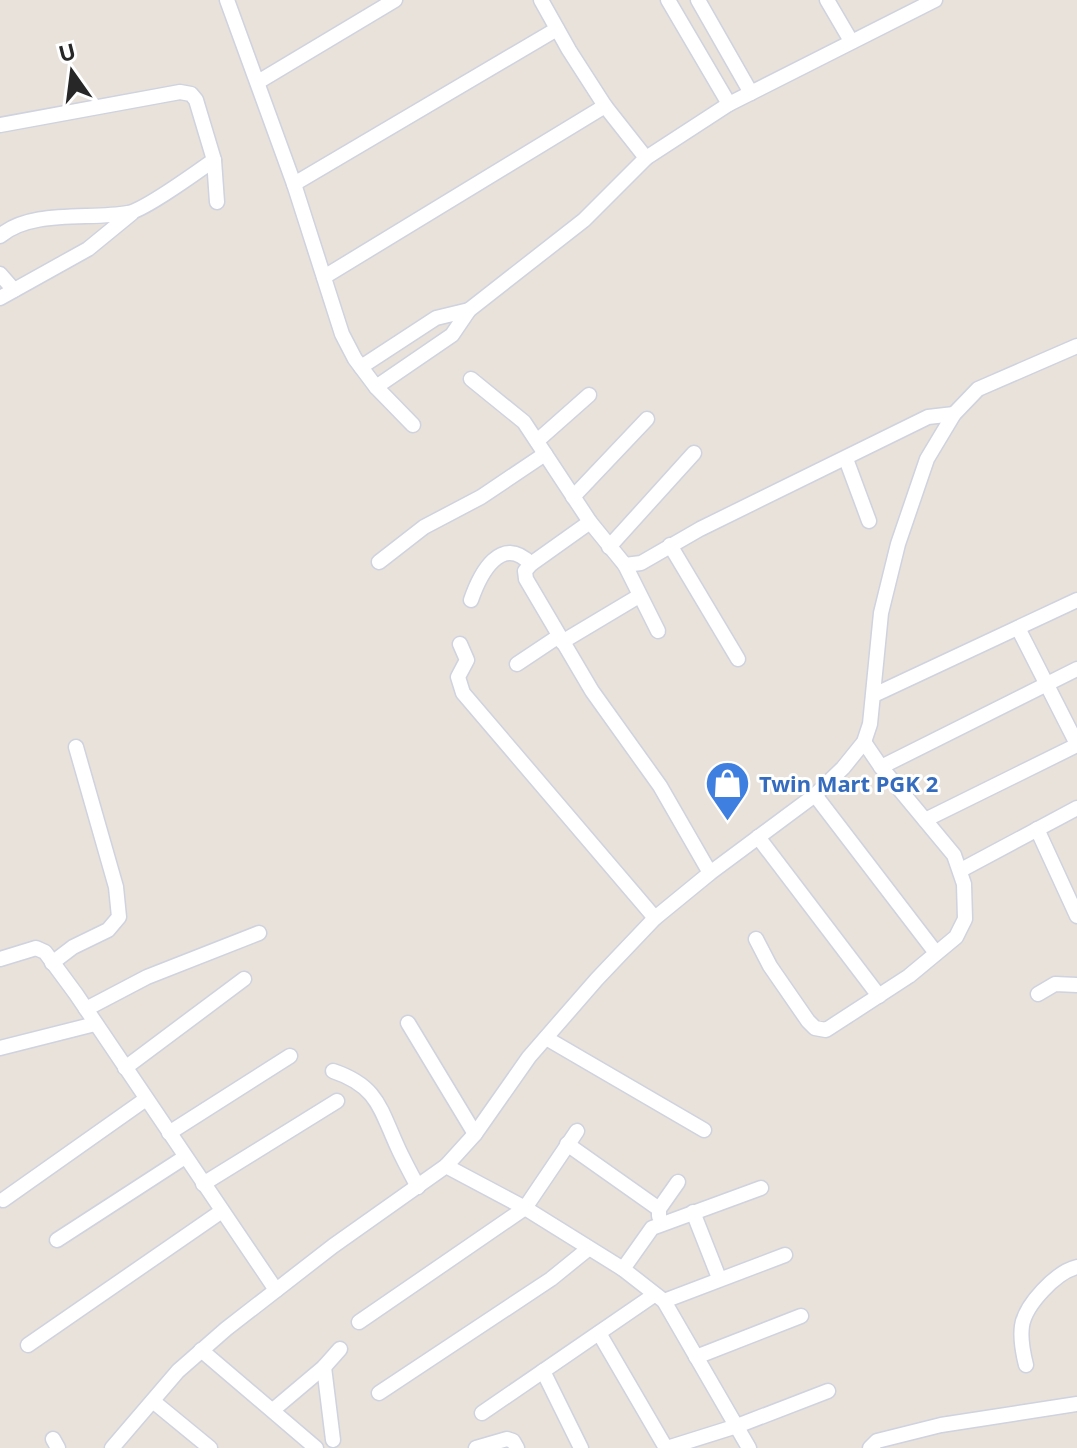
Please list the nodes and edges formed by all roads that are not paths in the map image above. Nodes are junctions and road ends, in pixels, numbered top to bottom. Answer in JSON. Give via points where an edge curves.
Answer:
{"nodes":[{"id":1,"x":227,"y":0,"type":"edge"},
{"id":2,"x":395,"y":0,"type":"edge"},
{"id":3,"x":668,"y":0,"type":"edge"},
{"id":4,"x":698,"y":0,"type":"edge"},
{"id":5,"x":827,"y":0,"type":"edge"},
{"id":6,"x":935,"y":0,"type":"edge"},
{"id":7,"x":546,"y":2,"type":"edge"},
{"id":8,"x":557,"y":29,"type":"junction"},
{"id":9,"x":851,"y":41,"type":"junction"},
{"id":10,"x":258,"y":82,"type":"junction"},
{"id":11,"x":751,"y":93,"type":"junction"},
{"id":12,"x":729,"y":104,"type":"junction"},
{"id":13,"x":605,"y":106,"type":"junction"},
{"id":14,"x":0,"y":125,"type":"edge"},
{"id":15,"x":646,"y":158,"type":"junction"},
{"id":16,"x":214,"y":160,"type":"junction"},
{"id":17,"x":294,"y":184,"type":"junction"},
{"id":18,"x":217,"y":202,"type":"dead end"},
{"id":19,"x":132,"y":213,"type":"junction"},
{"id":20,"x":0,"y":236,"type":"edge"},
{"id":21,"x":0,"y":274,"type":"edge"},
{"id":22,"x":324,"y":277,"type":"junction"},
{"id":23,"x":14,"y":290,"type":"junction"},
{"id":24,"x":0,"y":298,"type":"edge"},
{"id":25,"x":469,"y":310,"type":"junction"},
{"id":26,"x":1077,"y":346,"type":"edge"},
{"id":27,"x":361,"y":367,"type":"junction"},
{"id":28,"x":471,"y":379,"type":"dead end"},
{"id":29,"x":376,"y":387,"type":"junction"},
{"id":30,"x":589,"y":395,"type":"dead end"},
{"id":31,"x":954,"y":414,"type":"junction"},
{"id":32,"x":647,"y":419,"type":"dead end"},
{"id":33,"x":413,"y":425,"type":"dead end"},
{"id":34,"x":541,"y":448,"type":"junction"},
{"id":35,"x":694,"y":453,"type":"dead end"},
{"id":36,"x":846,"y":459,"type":"junction"},
{"id":37,"x":573,"y":497,"type":"junction"},
{"id":38,"x":869,"y":521,"type":"dead end"},
{"id":39,"x":590,"y":522,"type":"junction"},
{"id":40,"x":670,"y":545,"type":"junction"},
{"id":41,"x":609,"y":547,"type":"junction"},
{"id":42,"x":379,"y":562,"type":"dead end"},
{"id":43,"x":531,"y":564,"type":"junction"},
{"id":44,"x":625,"y":565,"type":"junction"},
{"id":45,"x":639,"y":596,"type":"junction"},
{"id":46,"x":471,"y":600,"type":"dead end"},
{"id":47,"x":1077,"y":600,"type":"edge"},
{"id":48,"x":1018,"y":628,"type":"junction"},
{"id":49,"x":658,"y":631,"type":"dead end"},
{"id":50,"x":561,"y":639,"type":"junction"},
{"id":51,"x":460,"y":644,"type":"dead end"},
{"id":52,"x":738,"y":659,"type":"dead end"},
{"id":53,"x":517,"y":664,"type":"dead end"},
{"id":54,"x":1077,"y":669,"type":"edge"},
{"id":55,"x":1047,"y":684,"type":"junction"},
{"id":56,"x":874,"y":695,"type":"junction"},
{"id":57,"x":864,"y":742,"type":"junction"},
{"id":58,"x":1077,"y":744,"type":"edge"},
{"id":59,"x":76,"y":747,"type":"dead end"},
{"id":60,"x":881,"y":767,"type":"junction"},
{"id":61,"x":815,"y":795,"type":"junction"},
{"id":62,"x":1077,"y":808,"type":"edge"},
{"id":63,"x":925,"y":820,"type":"junction"},
{"id":64,"x":1037,"y":829,"type":"junction"},
{"id":65,"x":758,"y":837,"type":"junction"},
{"id":66,"x":961,"y":870,"type":"junction"},
{"id":67,"x":710,"y":873,"type":"junction"},
{"id":68,"x":1077,"y":916,"type":"edge"},
{"id":69,"x":655,"y":918,"type":"junction"},
{"id":70,"x":259,"y":933,"type":"dead end"},
{"id":71,"x":756,"y":939,"type":"dead end"},
{"id":72,"x":936,"y":953,"type":"junction"},
{"id":73,"x":0,"y":959,"type":"edge"},
{"id":74,"x":52,"y":963,"type":"junction"},
{"id":75,"x":244,"y":979,"type":"dead end"},
{"id":76,"x":1077,"y":985,"type":"edge"},
{"id":77,"x":1038,"y":994,"type":"dead end"},
{"id":78,"x":879,"y":996,"type":"junction"},
{"id":79,"x":86,"y":1009,"type":"junction"},
{"id":80,"x":408,"y":1023,"type":"dead end"},
{"id":81,"x":95,"y":1024,"type":"junction"},
{"id":82,"x":546,"y":1038,"type":"junction"},
{"id":83,"x":0,"y":1048,"type":"edge"},
{"id":84,"x":290,"y":1056,"type":"dead end"},
{"id":85,"x":125,"y":1068,"type":"junction"},
{"id":86,"x":333,"y":1071,"type":"dead end"},
{"id":87,"x":146,"y":1099,"type":"junction"},
{"id":88,"x":337,"y":1101,"type":"dead end"},
{"id":89,"x":704,"y":1130,"type":"dead end"},
{"id":90,"x":577,"y":1131,"type":"dead end"},
{"id":91,"x":169,"y":1133,"type":"junction"},
{"id":92,"x":475,"y":1134,"type":"junction"},
{"id":93,"x":567,"y":1144,"type":"junction"},
{"id":94,"x":185,"y":1157,"type":"junction"},
{"id":95,"x":446,"y":1166,"type":"junction"},
{"id":96,"x":678,"y":1182,"type":"dead end"},
{"id":97,"x":203,"y":1184,"type":"junction"},
{"id":98,"x":418,"y":1187,"type":"junction"},
{"id":99,"x":761,"y":1188,"type":"dead end"},
{"id":100,"x":3,"y":1200,"type":"dead end"},
{"id":101,"x":525,"y":1208,"type":"junction"},
{"id":102,"x":222,"y":1211,"type":"junction"},
{"id":103,"x":693,"y":1212,"type":"junction"},
{"id":104,"x":658,"y":1217,"type":"junction"},
{"id":105,"x":57,"y":1240,"type":"dead end"},
{"id":106,"x":588,"y":1249,"type":"junction"},
{"id":107,"x":785,"y":1255,"type":"dead end"},
{"id":108,"x":1077,"y":1267,"type":"edge"},
{"id":109,"x":623,"y":1269,"type":"junction"},
{"id":110,"x":719,"y":1278,"type":"junction"},
{"id":111,"x":276,"y":1290,"type":"junction"},
{"id":112,"x":659,"y":1298,"type":"junction"},
{"id":113,"x":801,"y":1316,"type":"dead end"},
{"id":114,"x":359,"y":1322,"type":"dead end"},
{"id":115,"x":599,"y":1333,"type":"junction"},
{"id":116,"x":28,"y":1345,"type":"dead end"},
{"id":117,"x":340,"y":1349,"type":"dead end"},
{"id":118,"x":201,"y":1350,"type":"junction"},
{"id":119,"x":696,"y":1357,"type":"junction"},
{"id":120,"x":1026,"y":1365,"type":"dead end"},
{"id":121,"x":324,"y":1367,"type":"junction"},
{"id":122,"x":543,"y":1371,"type":"junction"},
{"id":123,"x":828,"y":1391,"type":"dead end"},
{"id":124,"x":379,"y":1393,"type":"dead end"},
{"id":125,"x":154,"y":1402,"type":"junction"},
{"id":126,"x":1077,"y":1404,"type":"edge"},
{"id":127,"x":273,"y":1410,"type":"junction"},
{"id":128,"x":482,"y":1413,"type":"dead end"},
{"id":129,"x":737,"y":1426,"type":"junction"},
{"id":130,"x":333,"y":1440,"type":"dead end"},
{"id":131,"x":112,"y":1448,"type":"edge"},
{"id":132,"x":210,"y":1448,"type":"edge"},
{"id":133,"x":316,"y":1448,"type":"edge"},
{"id":134,"x":476,"y":1448,"type":"edge"},
{"id":135,"x":517,"y":1448,"type":"edge"},
{"id":136,"x":581,"y":1448,"type":"edge"},
{"id":137,"x":666,"y":1448,"type":"edge"},
{"id":138,"x":749,"y":1448,"type":"edge"},
{"id":139,"x":870,"y":1448,"type":"edge"}],
"edges":[{"from":1,"to":10,"type":"street"},
{"from":2,"to":10,"type":"street"},
{"from":3,"to":12,"type":"street"},
{"from":4,"to":11,"type":"street"},
{"from":5,"to":9,"type":"street"},
{"from":6,"to":9,"type":"street"},
{"from":7,"to":8,"type":"street"},
{"from":8,"to":13,"type":"street"},
{"from":8,"to":17,"type":"street"},
{"from":9,"to":11,"type":"street"},
{"from":10,"to":17,"type":"street"},
{"from":11,"to":12,"type":"street"},
{"from":12,"to":15,"type":"street"},
{"from":13,"to":15,"type":"street"},
{"from":13,"to":22,"type":"street"},
{"from":14,"to":16,"type":"street","via":[[180,92],[196,100]]},
{"from":15,"to":25,"type":"street","via":[[584,220]]},
{"from":16,"to":18,"type":"street"},
{"from":16,"to":19,"type":"street"},
{"from":17,"to":22,"type":"street"},
{"from":19,"to":20,"type":"street","via":[[26,221]]},
{"from":19,"to":23,"type":"street","via":[[88,249]]},
{"from":21,"to":23,"type":"street"},
{"from":22,"to":27,"type":"street","via":[[342,334]]},
{"from":23,"to":24,"type":"street"},
{"from":25,"to":27,"type":"street","via":[[436,318]]},
{"from":25,"to":29,"type":"street","via":[[452,335]]},
{"from":26,"to":31,"type":"street","via":[[978,389]]},
{"from":27,"to":29,"type":"street"},
{"from":28,"to":34,"type":"street","via":[[518,415]]},
{"from":29,"to":33,"type":"street"},
{"from":30,"to":34,"type":"street"},
{"from":31,"to":36,"type":"street","via":[[928,417]]},
{"from":31,"to":56,"type":"street","via":[[927,459],[898,544],[881,613]]},
{"from":32,"to":37,"type":"street"},
{"from":34,"to":37,"type":"street"},
{"from":34,"to":42,"type":"street","via":[[491,491],[424,527]]},
{"from":35,"to":41,"type":"street"},
{"from":36,"to":38,"type":"street"},
{"from":36,"to":40,"type":"street"},
{"from":37,"to":39,"type":"street"},
{"from":39,"to":41,"type":"street"},
{"from":39,"to":43,"type":"street"},
{"from":40,"to":44,"type":"street","via":[[641,563]]},
{"from":40,"to":52,"type":"street"},
{"from":41,"to":44,"type":"street"},
{"from":43,"to":46,"type":"street","via":[[518,554],[497,557]]},
{"from":43,"to":50,"type":"street","via":[[526,579]]},
{"from":44,"to":45,"type":"street"},
{"from":45,"to":49,"type":"street"},
{"from":45,"to":50,"type":"street"},
{"from":47,"to":48,"type":"street"},
{"from":48,"to":55,"type":"street"},
{"from":48,"to":56,"type":"street"},
{"from":50,"to":53,"type":"street"},
{"from":50,"to":67,"type":"street","via":[[660,786]]},
{"from":51,"to":69,"type":"street","via":[[467,660],[458,677],[463,693]]},
{"from":54,"to":55,"type":"street"},
{"from":55,"to":58,"type":"street"},
{"from":55,"to":60,"type":"street"},
{"from":56,"to":57,"type":"street"},
{"from":57,"to":60,"type":"street"},
{"from":57,"to":61,"type":"street"},
{"from":58,"to":63,"type":"street"},
{"from":59,"to":74,"type":"street","via":[[116,887],[119,917],[108,930]]},
{"from":60,"to":63,"type":"street"},
{"from":61,"to":65,"type":"street"},
{"from":61,"to":72,"type":"street"},
{"from":62,"to":64,"type":"street"},
{"from":63,"to":66,"type":"street"},
{"from":64,"to":66,"type":"street"},
{"from":64,"to":68,"type":"street"},
{"from":65,"to":67,"type":"street"},
{"from":65,"to":78,"type":"street"},
{"from":66,"to":72,"type":"street","via":[[965,919],[956,937]]},
{"from":67,"to":69,"type":"street"},
{"from":69,"to":82,"type":"street"},
{"from":70,"to":79,"type":"street","via":[[147,977]]},
{"from":71,"to":78,"type":"street","via":[[815,1028],[831,1028]]},
{"from":72,"to":78,"type":"street"},
{"from":73,"to":74,"type":"street","via":[[36,948]]},
{"from":74,"to":79,"type":"street"},
{"from":75,"to":85,"type":"street"},
{"from":76,"to":77,"type":"street","via":[[1055,984]]},
{"from":79,"to":81,"type":"street"},
{"from":80,"to":92,"type":"street"},
{"from":81,"to":83,"type":"street"},
{"from":81,"to":85,"type":"street"},
{"from":82,"to":89,"type":"street"},
{"from":82,"to":92,"type":"street"},
{"from":84,"to":91,"type":"street"},
{"from":85,"to":87,"type":"street"},
{"from":86,"to":98,"type":"street","via":[[361,1083],[381,1106]]},
{"from":87,"to":91,"type":"street"},
{"from":87,"to":100,"type":"street"},
{"from":88,"to":97,"type":"street"},
{"from":90,"to":93,"type":"street"},
{"from":91,"to":94,"type":"street"},
{"from":92,"to":95,"type":"street"},
{"from":93,"to":101,"type":"street"},
{"from":93,"to":104,"type":"street"},
{"from":94,"to":97,"type":"street"},
{"from":94,"to":105,"type":"street"},
{"from":95,"to":98,"type":"street"},
{"from":95,"to":101,"type":"street"},
{"from":96,"to":104,"type":"street"},
{"from":97,"to":102,"type":"street"},
{"from":98,"to":111,"type":"street"},
{"from":99,"to":103,"type":"street"},
{"from":101,"to":106,"type":"street"},
{"from":101,"to":114,"type":"street"},
{"from":102,"to":111,"type":"street"},
{"from":102,"to":116,"type":"street"},
{"from":103,"to":104,"type":"street"},
{"from":103,"to":110,"type":"street"},
{"from":104,"to":109,"type":"street"},
{"from":106,"to":109,"type":"street"},
{"from":106,"to":124,"type":"street"},
{"from":107,"to":110,"type":"street"},
{"from":108,"to":120,"type":"street","via":[[1052,1280],[1026,1314],[1021,1331]]},
{"from":109,"to":112,"type":"street"},
{"from":110,"to":112,"type":"street"},
{"from":111,"to":118,"type":"street"},
{"from":112,"to":115,"type":"street"},
{"from":112,"to":119,"type":"street"},
{"from":113,"to":119,"type":"street"},
{"from":115,"to":122,"type":"street"},
{"from":115,"to":137,"type":"street"},
{"from":117,"to":121,"type":"street"},
{"from":118,"to":125,"type":"street"},
{"from":118,"to":127,"type":"street"},
{"from":119,"to":129,"type":"street"},
{"from":121,"to":127,"type":"street"},
{"from":121,"to":130,"type":"street"},
{"from":122,"to":128,"type":"street"},
{"from":122,"to":136,"type":"street"},
{"from":123,"to":129,"type":"street"},
{"from":125,"to":131,"type":"street"},
{"from":125,"to":132,"type":"street"},
{"from":126,"to":139,"type":"street","via":[[941,1425],[877,1441]]},
{"from":127,"to":133,"type":"street"},
{"from":129,"to":137,"type":"street"},
{"from":129,"to":138,"type":"street"},
{"from":134,"to":135,"type":"street","via":[[507,1439]]}]}
